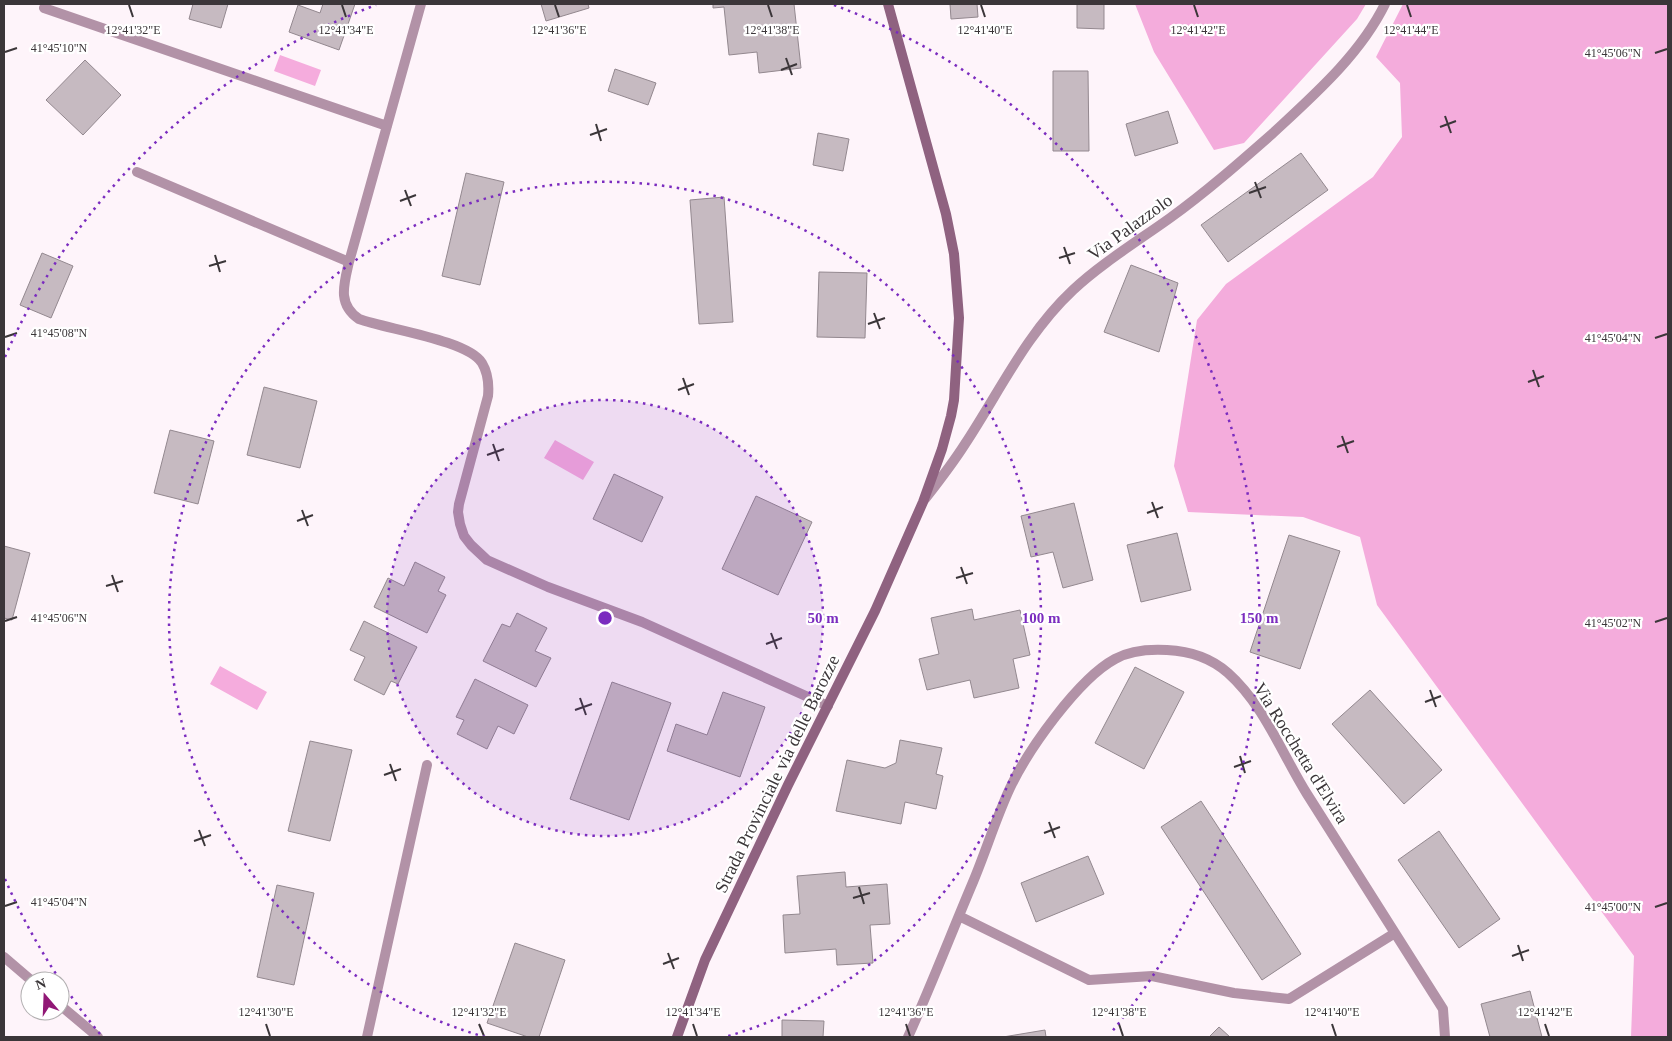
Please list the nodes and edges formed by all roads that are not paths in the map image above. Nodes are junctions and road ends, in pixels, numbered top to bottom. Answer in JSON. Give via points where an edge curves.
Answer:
{"nodes":[{"id":1,"x":46,"y":4,"type":"edge"},
{"id":2,"x":421,"y":4,"type":"edge"},
{"id":3,"x":888,"y":4,"type":"edge"},
{"id":4,"x":1385,"y":4,"type":"edge"},
{"id":5,"x":387,"y":126,"type":"junction"},
{"id":6,"x":136,"y":172,"type":"dead end"},
{"id":7,"x":349,"y":262,"type":"junction"},
{"id":8,"x":923,"y":502,"type":"junction"},
{"id":9,"x":828,"y":706,"type":"junction"},
{"id":10,"x":427,"y":765,"type":"dead end"},
{"id":11,"x":959,"y":916,"type":"junction"},
{"id":12,"x":1395,"y":933,"type":"junction"},
{"id":13,"x":4,"y":957,"type":"edge"},
{"id":14,"x":20,"y":971,"type":"edge"},
{"id":15,"x":70,"y":1013,"type":"edge"},
{"id":16,"x":98,"y":1037,"type":"edge"},
{"id":17,"x":367,"y":1037,"type":"edge"},
{"id":18,"x":677,"y":1037,"type":"edge"},
{"id":19,"x":908,"y":1037,"type":"edge"},
{"id":20,"x":1445,"y":1037,"type":"edge"}],
"edges":[{"from":1,"to":5,"type":"street","via":[[44,8]]},
{"from":2,"to":5,"type":"street"},
{"from":3,"to":8,"type":"main road","name":"Strada Provinciale via delle Barozze","via":[[948,222],[959,302],[954,400],[942,449]]},
{"from":4,"to":8,"type":"street","name":"Via Palazzolo","via":[[1352,54],[1298,110],[1216,182],[1084,280],[1052,311],[1028,341],[965,445]]},
{"from":5,"to":7,"type":"street"},
{"from":6,"to":7,"type":"street"},
{"from":7,"to":9,"type":"street","via":[[344,297],[349,311],[355,316],[366,322],[459,346],[481,361],[486,371],[488,396],[458,512],[464,536],[480,554],[548,587],[642,622]]},
{"from":8,"to":9,"type":"main road","name":"Strada Provinciale via delle Barozze","via":[[875,611]]},
{"from":9,"to":18,"type":"main road","name":"Strada Provinciale via delle Barozze","via":[[705,960]]},
{"from":10,"to":17,"type":"street"},
{"from":11,"to":12,"type":"street","via":[[1089,980],[1152,976],[1234,993],[1289,999]]},
{"from":11,"to":12,"type":"street","name":"Via Rocchetta d'Elvira","via":[[1011,785],[1038,741],[1094,674],[1125,654],[1156,649],[1185,652],[1212,661],[1230,674],[1247,694]]},
{"from":11,"to":19,"type":"street","name":"Via Rocchetta d'Elvira"},
{"from":12,"to":20,"type":"street","name":"Via Rocchetta d'Elvira","via":[[1443,1009]]},
{"from":13,"to":14,"type":"street"},
{"from":15,"to":16,"type":"street"}]}
